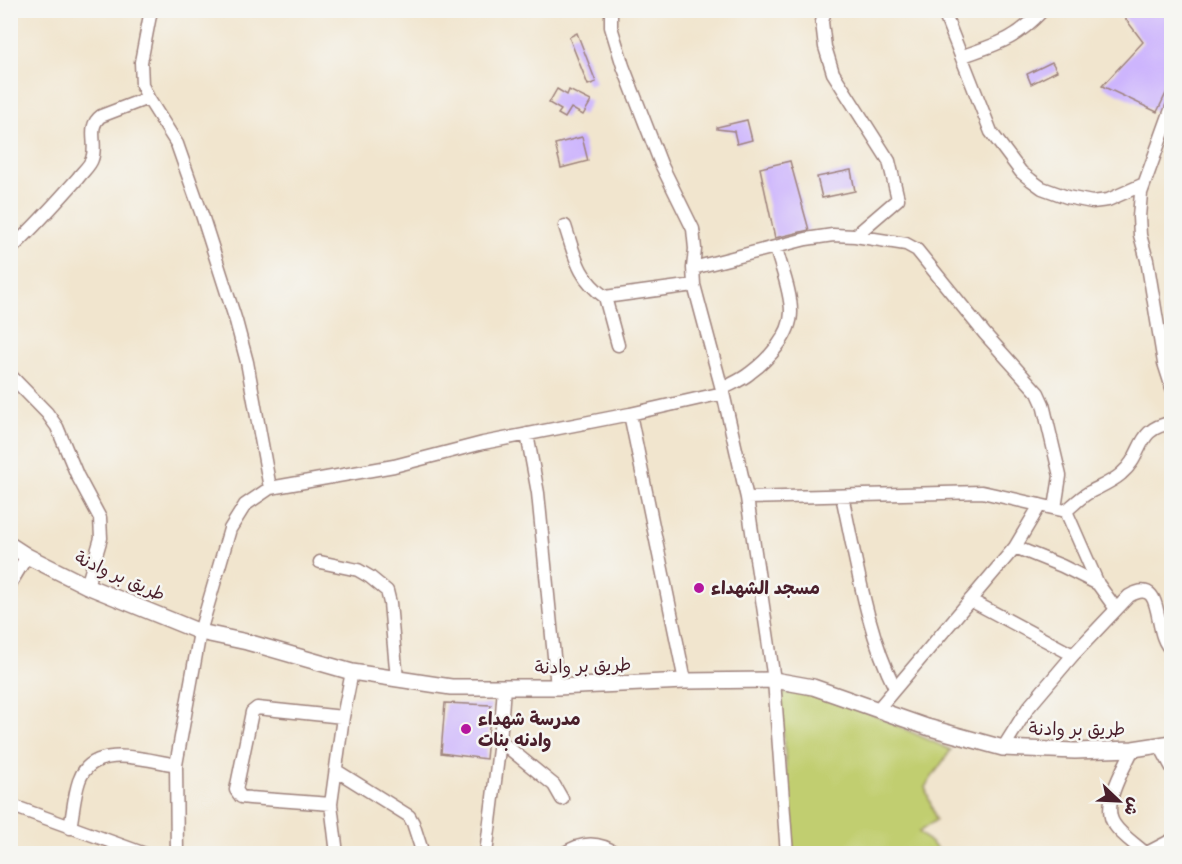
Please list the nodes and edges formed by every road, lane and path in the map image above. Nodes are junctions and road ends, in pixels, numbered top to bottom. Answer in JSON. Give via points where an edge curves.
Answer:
{"nodes":[{"id":1,"x":151,"y":10,"type":"edge"},
{"id":2,"x":611,"y":10,"type":"edge"},
{"id":3,"x":943,"y":10,"type":"edge"},
{"id":4,"x":1043,"y":10,"type":"edge"},
{"id":5,"x":821,"y":14,"type":"edge"},
{"id":6,"x":963,"y":56,"type":"junction"},
{"id":7,"x":148,"y":98,"type":"junction"},
{"id":8,"x":1172,"y":107,"type":"edge"},
{"id":9,"x":1144,"y":184,"type":"junction"},
{"id":10,"x":565,"y":226,"type":"dead end"},
{"id":11,"x":855,"y":236,"type":"junction"},
{"id":12,"x":776,"y":248,"type":"junction"},
{"id":13,"x":10,"y":250,"type":"edge"},
{"id":14,"x":693,"y":268,"type":"junction"},
{"id":15,"x":694,"y":285,"type":"junction"},
{"id":16,"x":605,"y":297,"type":"junction"},
{"id":17,"x":618,"y":345,"type":"dead end"},
{"id":18,"x":10,"y":375,"type":"edge"},
{"id":19,"x":1172,"y":388,"type":"edge"},
{"id":20,"x":722,"y":391,"type":"junction"},
{"id":21,"x":630,"y":414,"type":"junction"},
{"id":22,"x":1172,"y":423,"type":"edge"},
{"id":23,"x":527,"y":434,"type":"junction"},
{"id":24,"x":270,"y":488,"type":"junction"},
{"id":25,"x":842,"y":496,"type":"junction"},
{"id":26,"x":747,"y":498,"type":"junction"},
{"id":27,"x":1040,"y":505,"type":"junction"},
{"id":28,"x":1060,"y":510,"type":"junction"},
{"id":29,"x":10,"y":545,"type":"edge"},
{"id":30,"x":1015,"y":547,"type":"junction"},
{"id":31,"x":27,"y":556,"type":"junction"},
{"id":32,"x":321,"y":562,"type":"dead end"},
{"id":33,"x":10,"y":584,"type":"edge"},
{"id":34,"x":1098,"y":584,"type":"junction"},
{"id":35,"x":87,"y":586,"type":"junction"},
{"id":36,"x":970,"y":600,"type":"junction"},
{"id":37,"x":1116,"y":609,"type":"junction"},
{"id":38,"x":200,"y":632,"type":"junction"},
{"id":39,"x":1172,"y":650,"type":"edge"},
{"id":40,"x":1073,"y":655,"type":"junction"},
{"id":41,"x":352,"y":672,"type":"junction"},
{"id":42,"x":397,"y":679,"type":"junction"},
{"id":43,"x":774,"y":680,"type":"junction"},
{"id":44,"x":684,"y":681,"type":"junction"},
{"id":45,"x":504,"y":687,"type":"junction"},
{"id":46,"x":557,"y":687,"type":"junction"},
{"id":47,"x":895,"y":688,"type":"junction"},
{"id":48,"x":878,"y":709,"type":"junction"},
{"id":49,"x":343,"y":717,"type":"junction"},
{"id":50,"x":500,"y":741,"type":"junction"},
{"id":51,"x":1166,"y":744,"type":"edge"},
{"id":52,"x":1003,"y":748,"type":"junction"},
{"id":53,"x":1133,"y":749,"type":"junction"},
{"id":54,"x":176,"y":765,"type":"junction"},
{"id":55,"x":1172,"y":768,"type":"edge"},
{"id":56,"x":337,"y":771,"type":"junction"},
{"id":57,"x":562,"y":799,"type":"dead end"},
{"id":58,"x":331,"y":804,"type":"junction"},
{"id":59,"x":10,"y":805,"type":"edge"},
{"id":60,"x":70,"y":828,"type":"junction"},
{"id":61,"x":1172,"y":840,"type":"edge"},
{"id":62,"x":1145,"y":853,"type":"edge"},
{"id":63,"x":145,"y":854,"type":"edge"},
{"id":64,"x":177,"y":854,"type":"edge"},
{"id":65,"x":337,"y":854,"type":"edge"},
{"id":66,"x":423,"y":854,"type":"edge"},
{"id":67,"x":486,"y":854,"type":"edge"},
{"id":68,"x":563,"y":854,"type":"edge"},
{"id":69,"x":617,"y":854,"type":"edge"},
{"id":70,"x":787,"y":854,"type":"edge"}],
"edges":[{"from":1,"to":7,"type":"street","via":[[141,62],[142,85]]},
{"from":2,"to":14,"type":"street","via":[[611,27],[623,66],[661,164],[693,229]]},
{"from":3,"to":6,"type":"street"},
{"from":4,"to":6,"type":"street","via":[[1008,40]]},
{"from":5,"to":11,"type":"street","via":[[833,73],[889,161],[898,199]]},
{"from":6,"to":9,"type":"street","via":[[992,132],[1021,171],[1042,188],[1092,202],[1108,200]]},
{"from":7,"to":13,"type":"street","via":[[96,120],[92,161]]},
{"from":7,"to":24,"type":"street","via":[[177,144],[236,321]]},
{"from":8,"to":9,"type":"street"},
{"from":9,"to":19,"type":"street","via":[[1140,235]]},
{"from":10,"to":16,"type":"street","via":[[580,273],[591,288]]},
{"from":11,"to":12,"type":"street","via":[[806,239]]},
{"from":11,"to":28,"type":"street","via":[[906,244],[917,250],[985,334],[1031,382],[1043,404],[1059,472]]},
{"from":12,"to":14,"type":"street"},
{"from":12,"to":20,"type":"street","via":[[790,299],[786,331],[770,356]]},
{"from":14,"to":15,"type":"street"},
{"from":15,"to":16,"type":"street"},
{"from":15,"to":20,"type":"street"},
{"from":16,"to":17,"type":"street"},
{"from":18,"to":35,"type":"street","via":[[57,427],[100,518],[101,538]]},
{"from":20,"to":21,"type":"street"},
{"from":20,"to":26,"type":"street"},
{"from":21,"to":23,"type":"street"},
{"from":21,"to":44,"type":"street"},
{"from":22,"to":28,"type":"street","via":[[1150,429],[1122,474]]},
{"from":23,"to":24,"type":"street","via":[[394,466]]},
{"from":23,"to":46,"type":"street","via":[[538,493]]},
{"from":24,"to":38,"type":"street","via":[[245,505],[230,529]]},
{"from":25,"to":26,"type":"street"},
{"from":25,"to":27,"type":"street","via":[[982,492]]},
{"from":25,"to":47,"type":"street","via":[[874,636]]},
{"from":26,"to":43,"type":"street"},
{"from":27,"to":28,"type":"street"},
{"from":27,"to":30,"type":"street"},
{"from":28,"to":34,"type":"street"},
{"from":29,"to":31,"type":"street","name":"طريق بر وادنة"},
{"from":30,"to":34,"type":"street"},
{"from":30,"to":36,"type":"street"},
{"from":31,"to":33,"type":"street"},
{"from":31,"to":35,"type":"street","name":"طريق بر وادنة"},
{"from":32,"to":42,"type":"street","via":[[358,570],[387,591]]},
{"from":34,"to":37,"type":"street"},
{"from":35,"to":38,"type":"street","name":"طريق بر وادنة"},
{"from":36,"to":40,"type":"street"},
{"from":36,"to":47,"type":"street"},
{"from":37,"to":39,"type":"street","via":[[1138,591],[1150,593],[1164,641]]},
{"from":37,"to":40,"type":"street"},
{"from":38,"to":41,"type":"street","name":"طريق بر وادنة"},
{"from":38,"to":54,"type":"street"},
{"from":40,"to":52,"type":"street","via":[[1028,708]]},
{"from":41,"to":42,"type":"street","name":"طريق بر وادنة"},
{"from":41,"to":49,"type":"street"},
{"from":42,"to":45,"type":"street","name":"طريق بر وادنة","via":[[451,687]]},
{"from":43,"to":44,"type":"street","name":"طريق بر وادنة"},
{"from":43,"to":48,"type":"street","name":"طريق بر وادنة","via":[[813,687]]},
{"from":43,"to":70,"type":"street"},
{"from":44,"to":46,"type":"street","name":"طريق بر وادنة"},
{"from":45,"to":46,"type":"street","name":"طريق بر وادنة"},
{"from":45,"to":50,"type":"street"},
{"from":47,"to":48,"type":"street"},
{"from":48,"to":52,"type":"street","name":"طريق بر وادنة"},
{"from":49,"to":56,"type":"street"},
{"from":49,"to":58,"type":"street","via":[[257,708],[252,712],[236,790],[241,797]]},
{"from":50,"to":57,"type":"street","via":[[554,785]]},
{"from":50,"to":67,"type":"street"},
{"from":51,"to":53,"type":"street","name":"طريق بر وادنة"},
{"from":51,"to":55,"type":"street"},
{"from":52,"to":53,"type":"street","name":"طريق بر وادنة"},
{"from":53,"to":62,"type":"street","via":[[1114,792],[1110,817]]},
{"from":54,"to":60,"type":"street","via":[[119,756],[97,761],[86,768],[79,781]]},
{"from":54,"to":64,"type":"street"},
{"from":56,"to":58,"type":"street"},
{"from":56,"to":66,"type":"street","via":[[409,816]]},
{"from":58,"to":65,"type":"street"},
{"from":59,"to":60,"type":"street"},
{"from":60,"to":63,"type":"street"},
{"from":61,"to":62,"type":"street"},
{"from":68,"to":69,"type":"street","via":[[586,844],[600,844]]}]}
